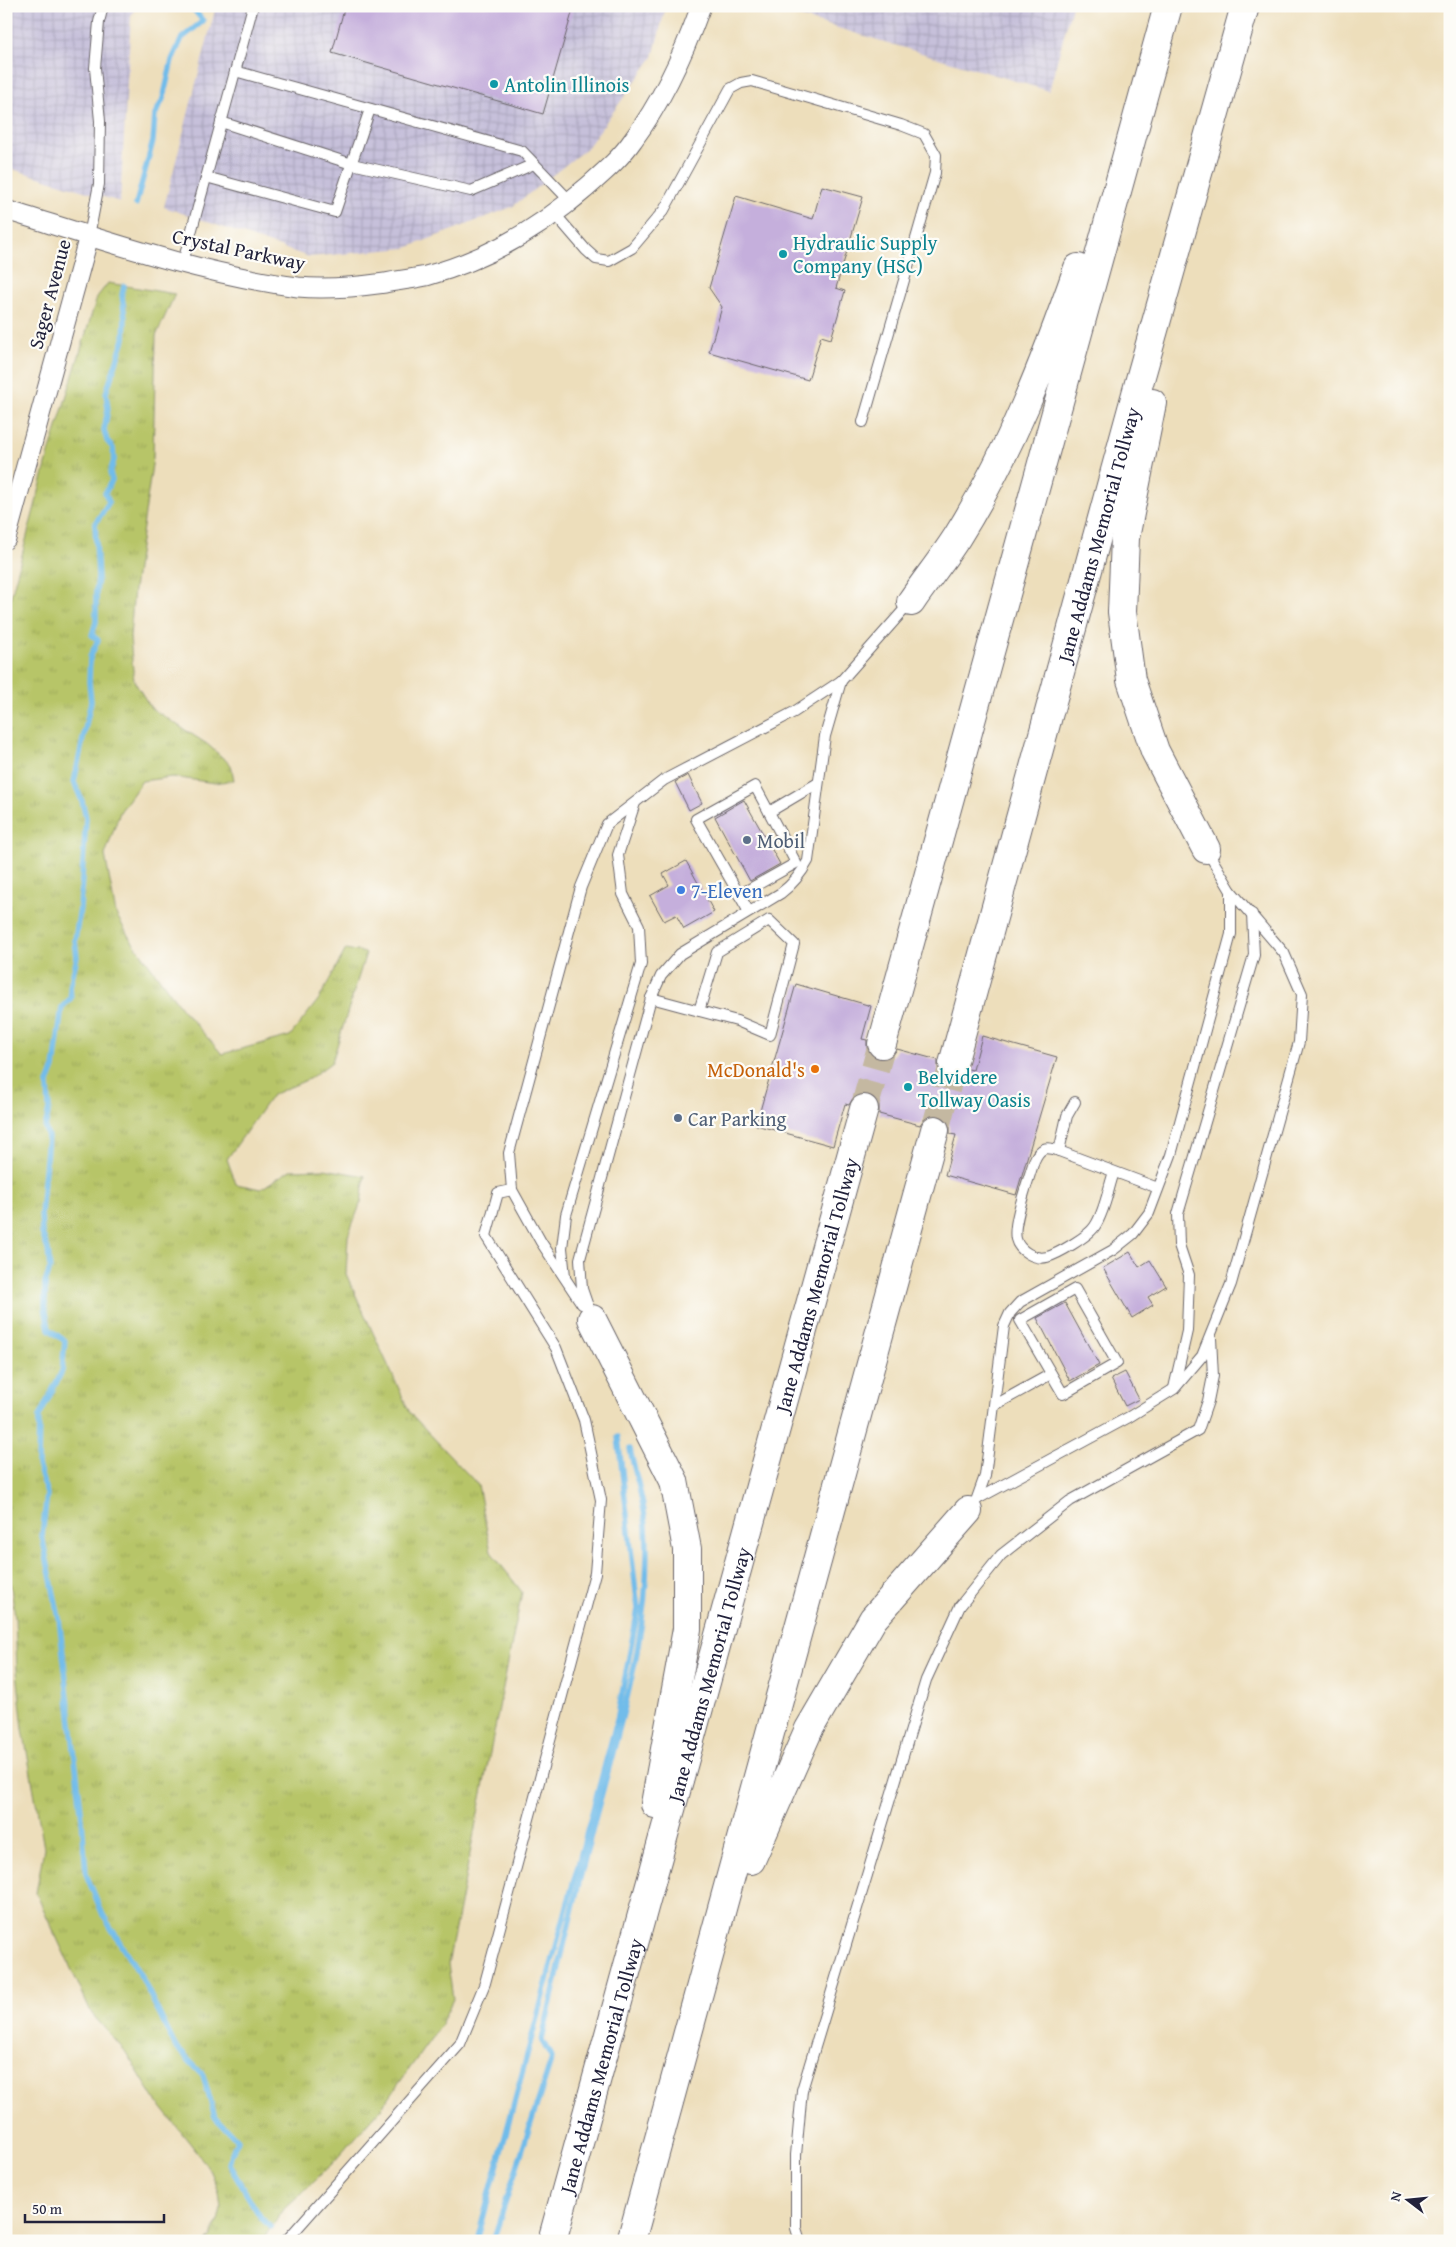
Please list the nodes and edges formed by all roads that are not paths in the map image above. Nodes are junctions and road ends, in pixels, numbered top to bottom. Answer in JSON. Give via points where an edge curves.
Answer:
{"nodes":[{"id":1,"x":103,"y":6,"type":"edge"},
{"id":2,"x":252,"y":6,"type":"edge"},
{"id":3,"x":701,"y":6,"type":"edge"},
{"id":4,"x":1168,"y":6,"type":"edge"},
{"id":5,"x":1245,"y":6,"type":"edge"},
{"id":6,"x":1160,"y":35,"type":"junction"},
{"id":7,"x":235,"y":71,"type":"junction"},
{"id":8,"x":370,"y":109,"type":"junction"},
{"id":9,"x":221,"y":122,"type":"junction"},
{"id":10,"x":352,"y":164,"type":"junction"},
{"id":11,"x":534,"y":164,"type":"junction"},
{"id":12,"x":206,"y":177,"type":"junction"},
{"id":13,"x":570,"y":201,"type":"junction"},
{"id":14,"x":6,"y":210,"type":"edge"},
{"id":15,"x":555,"y":214,"type":"junction"},
{"id":16,"x":89,"y":236,"type":"junction"},
{"id":17,"x":183,"y":262,"type":"junction"},
{"id":18,"x":863,"y":422,"type":"dead end"},
{"id":19,"x":6,"y":539,"type":"edge"},
{"id":20,"x":911,"y":602,"type":"joint"},
{"id":21,"x":840,"y":681,"type":"junction"},
{"id":22,"x":818,"y":783,"type":"junction"},
{"id":23,"x":635,"y":803,"type":"junction"},
{"id":24,"x":769,"y":812,"type":"junction"},
{"id":25,"x":1206,"y":849,"type":"joint"},
{"id":26,"x":1231,"y":891,"type":"junction"},
{"id":27,"x":740,"y":895,"type":"junction"},
{"id":28,"x":749,"y":912,"type":"junction"},
{"id":29,"x":1252,"y":914,"type":"junction"},
{"id":30,"x":652,"y":998,"type":"junction"},
{"id":31,"x":699,"y":1011,"type":"junction"},
{"id":32,"x":882,"y":1044,"type":"tunnel mouth"},
{"id":33,"x":953,"y":1064,"type":"tunnel mouth"},
{"id":34,"x":1076,"y":1102,"type":"dead end"},
{"id":35,"x":864,"y":1109,"type":"tunnel mouth"},
{"id":36,"x":935,"y":1130,"type":"tunnel mouth"},
{"id":37,"x":1059,"y":1151,"type":"junction"},
{"id":38,"x":1114,"y":1172,"type":"junction"},
{"id":39,"x":1158,"y":1188,"type":"junction"},
{"id":40,"x":512,"y":1190,"type":"junction"},
{"id":41,"x":1067,"y":1275,"type":"junction"},
{"id":42,"x":565,"y":1278,"type":"junction"},
{"id":43,"x":1075,"y":1289,"type":"junction"},
{"id":44,"x":592,"y":1319,"type":"junction"},
{"id":45,"x":1210,"y":1338,"type":"junction"},
{"id":46,"x":1051,"y":1374,"type":"junction"},
{"id":47,"x":1174,"y":1389,"type":"junction"},
{"id":48,"x":995,"y":1405,"type":"junction"},
{"id":49,"x":973,"y":1504,"type":"junction"},
{"id":50,"x":675,"y":2084,"type":"junction"},
{"id":51,"x":591,"y":2099,"type":"junction"},
{"id":52,"x":286,"y":2241,"type":"edge"},
{"id":53,"x":552,"y":2241,"type":"edge"},
{"id":54,"x":631,"y":2241,"type":"edge"},
{"id":55,"x":800,"y":2241,"type":"edge"}],
"edges":[{"from":1,"to":16,"type":"lane","via":[[95,68],[100,121],[99,184]]},
{"from":2,"to":7,"type":"lane"},
{"from":3,"to":13,"type":"street","name":"Crystal Parkway","via":[[686,46],[654,109],[633,141],[609,168]]},
{"from":4,"to":6,"type":"highway"},
{"from":5,"to":25,"type":"highway","via":[[1147,423],[1124,538],[1122,612],[1131,680],[1155,751]]},
{"from":5,"to":33,"type":"highway","name":"Jane Addams Memorial Tollway"},
{"from":6,"to":20,"type":"highway","via":[[1049,352],[996,468],[957,537]]},
{"from":6,"to":32,"type":"highway"},
{"from":7,"to":8,"type":"lane"},
{"from":7,"to":9,"type":"lane"},
{"from":8,"to":10,"type":"lane"},
{"from":8,"to":11,"type":"lane","via":[[522,151]]},
{"from":9,"to":10,"type":"lane"},
{"from":9,"to":12,"type":"lane"},
{"from":10,"to":11,"type":"lane","via":[[471,191]]},
{"from":10,"to":12,"type":"lane","via":[[335,212]]},
{"from":11,"to":13,"type":"lane"},
{"from":12,"to":17,"type":"lane"},
{"from":13,"to":15,"type":"street","name":"Crystal Parkway"},
{"from":14,"to":16,"type":"street","name":"Crystal Parkway"},
{"from":15,"to":17,"type":"street","name":"Crystal Parkway","via":[[521,236],[465,263],[425,276],[350,288],[299,287]]},
{"from":15,"to":18,"type":"lane","via":[[596,259],[609,261],[632,248],[664,210],[730,89],[741,83],[752,81],[924,134],[936,155],[935,173]]},
{"from":16,"to":17,"type":"street","name":"Crystal Parkway"},
{"from":16,"to":19,"type":"street","name":"Sager Avenue"},
{"from":20,"to":21,"type":"lane"},
{"from":21,"to":22,"type":"lane","via":[[825,736]]},
{"from":21,"to":23,"type":"lane","via":[[794,712],[664,780]]},
{"from":22,"to":24,"type":"lane"},
{"from":22,"to":28,"type":"lane","via":[[808,861],[793,884]]},
{"from":23,"to":40,"type":"lane","via":[[607,824],[581,887],[509,1153]]},
{"from":23,"to":42,"type":"lane","via":[[618,855],[623,894],[638,926],[641,964],[566,1216],[562,1248]]},
{"from":24,"to":27,"type":"lane","via":[[796,863]]},
{"from":24,"to":27,"type":"lane","via":[[755,786],[696,819]]},
{"from":25,"to":26,"type":"lane"},
{"from":26,"to":29,"type":"lane"},
{"from":26,"to":39,"type":"lane","via":[[1231,934],[1171,1155]]},
{"from":27,"to":28,"type":"lane"},
{"from":28,"to":30,"type":"lane","via":[[680,954],[661,976]]},
{"from":29,"to":45,"type":"lane","via":[[1284,953],[1302,994],[1299,1042],[1231,1284]]},
{"from":29,"to":47,"type":"lane","via":[[1254,955],[1178,1214],[1179,1245],[1189,1275],[1187,1331]]},
{"from":30,"to":31,"type":"lane"},
{"from":30,"to":44,"type":"lane","via":[[580,1259],[582,1289]]},
{"from":31,"to":31,"type":"lane","via":[[737,1021],[770,1035],[794,944],[769,920],[718,952]]},
{"from":34,"to":37,"type":"lane","via":[[1067,1116]]},
{"from":35,"to":51,"type":"highway","name":"Jane Addams Memorial Tollway"},
{"from":36,"to":50,"type":"highway"},
{"from":37,"to":38,"type":"lane"},
{"from":37,"to":38,"type":"lane","via":[[1043,1148],[1038,1152],[1018,1219],[1018,1245],[1032,1255],[1040,1258],[1053,1255],[1094,1228]]},
{"from":38,"to":39,"type":"lane"},
{"from":39,"to":41,"type":"lane","via":[[1149,1213],[1133,1234],[1112,1250]]},
{"from":40,"to":42,"type":"lane"},
{"from":40,"to":52,"type":"lane","via":[[498,1193],[486,1236],[556,1348],[584,1420],[601,1500],[595,1573],[485,1983],[460,2044]]},
{"from":41,"to":43,"type":"lane"},
{"from":41,"to":48,"type":"lane","via":[[1020,1302],[1010,1313],[1004,1326]]},
{"from":42,"to":44,"type":"lane"},
{"from":43,"to":46,"type":"lane","via":[[1020,1320]]},
{"from":43,"to":46,"type":"lane","via":[[1117,1363],[1062,1394]]},
{"from":44,"to":51,"type":"highway","via":[[674,1481],[687,1549],[687,1629],[630,1923]]},
{"from":45,"to":47,"type":"lane","via":[[1202,1356]]},
{"from":45,"to":55,"type":"lane","via":[[1213,1376],[1198,1430],[1070,1501],[1001,1555],[960,1606],[926,1680],[802,2090],[796,2155],[796,2228]]},
{"from":46,"to":48,"type":"lane"},
{"from":47,"to":49,"type":"lane"},
{"from":48,"to":49,"type":"lane","via":[[985,1476]]},
{"from":49,"to":50,"type":"highway","via":[[873,1619],[808,1729],[756,1846]]},
{"from":50,"to":54,"type":"highway"},
{"from":51,"to":53,"type":"highway","name":"Jane Addams Memorial Tollway"}]}
